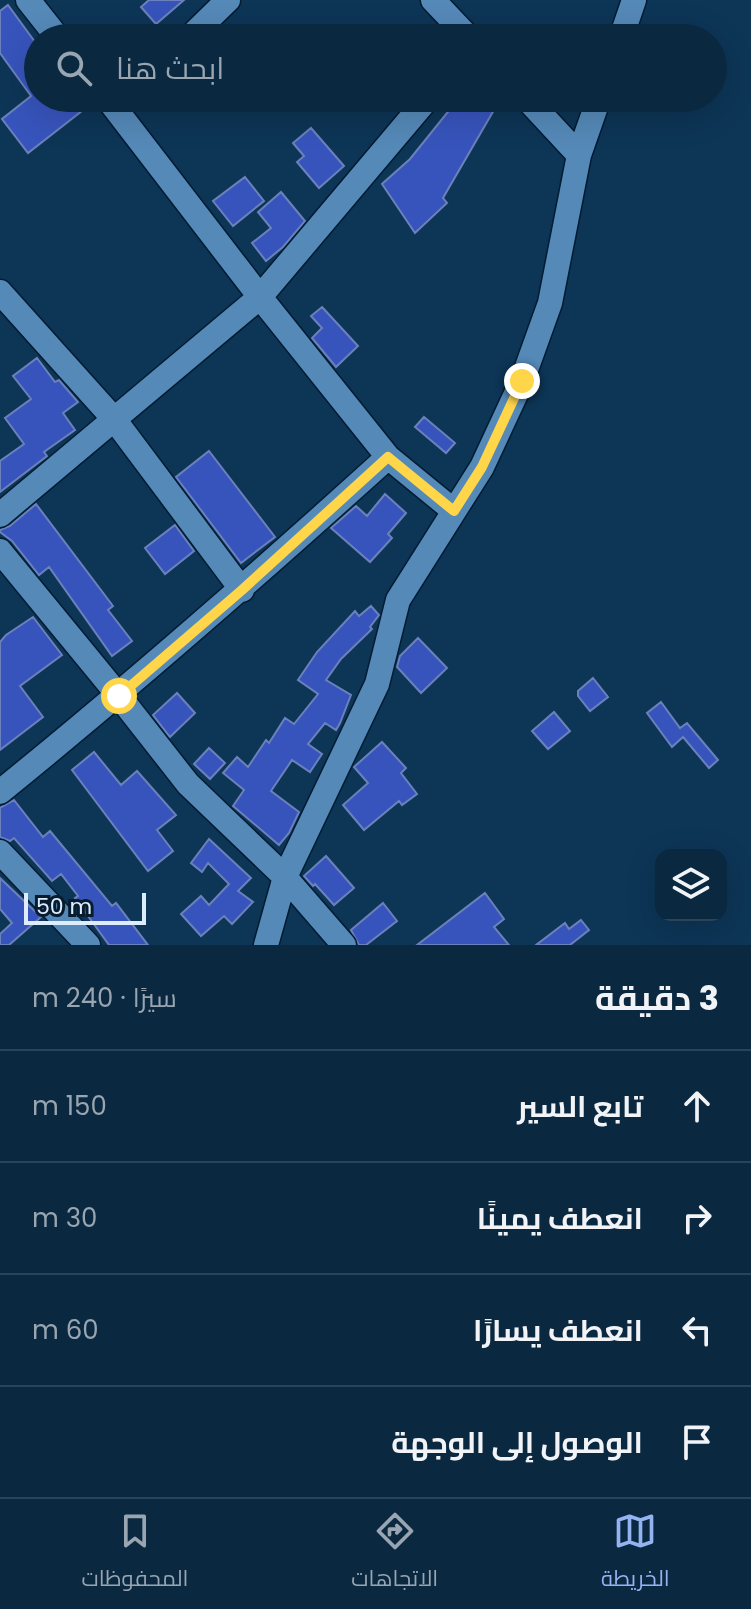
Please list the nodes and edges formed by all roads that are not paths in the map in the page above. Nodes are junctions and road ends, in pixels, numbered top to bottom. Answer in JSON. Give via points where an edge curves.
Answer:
{"nodes":[{"id":1,"x":28,"y":0,"type":"edge"},
{"id":2,"x":228,"y":0,"type":"edge"},
{"id":3,"x":433,"y":0,"type":"edge"},
{"id":4,"x":634,"y":0,"type":"edge"},
{"id":5,"x":47,"y":24,"type":"edge"},
{"id":6,"x":203,"y":24,"type":"edge"},
{"id":7,"x":456,"y":24,"type":"edge"},
{"id":8,"x":626,"y":24,"type":"edge"},
{"id":9,"x":124,"y":112,"type":"edge"},
{"id":10,"x":416,"y":112,"type":"edge"},
{"id":11,"x":539,"y":112,"type":"edge"},
{"id":12,"x":594,"y":112,"type":"edge"},
{"id":13,"x":579,"y":155,"type":"junction"},
{"id":14,"x":0,"y":292,"type":"edge"},
{"id":15,"x":260,"y":297,"type":"junction"},
{"id":16,"x":114,"y":419,"type":"junction"},
{"id":17,"x":388,"y":457,"type":"junction"},
{"id":18,"x":454,"y":511,"type":"junction"},
{"id":19,"x":0,"y":515,"type":"edge"},
{"id":20,"x":0,"y":551,"type":"edge"},
{"id":21,"x":242,"y":590,"type":"junction"},
{"id":22,"x":119,"y":696,"type":"junction"},
{"id":23,"x":0,"y":792,"type":"edge"},
{"id":24,"x":0,"y":852,"type":"edge"},
{"id":25,"x":285,"y":877,"type":"junction"},
{"id":26,"x":88,"y":945,"type":"edge"},
{"id":27,"x":266,"y":945,"type":"edge"},
{"id":28,"x":344,"y":945,"type":"edge"}],
"edges":[{"from":1,"to":5,"type":"street"},
{"from":2,"to":6,"type":"street"},
{"from":3,"to":7,"type":"street"},
{"from":4,"to":8,"type":"street"},
{"from":9,"to":15,"type":"street"},
{"from":10,"to":15,"type":"street"},
{"from":11,"to":13,"type":"street"},
{"from":12,"to":13,"type":"street"},
{"from":13,"to":18,"type":"street","via":[[550,303],[522,381],[482,467]]},
{"from":14,"to":16,"type":"street"},
{"from":15,"to":16,"type":"street"},
{"from":15,"to":17,"type":"street"},
{"from":16,"to":19,"type":"street"},
{"from":16,"to":21,"type":"street"},
{"from":17,"to":18,"type":"street"},
{"from":17,"to":21,"type":"street"},
{"from":18,"to":25,"type":"street","via":[[398,600],[377,684]]},
{"from":20,"to":22,"type":"street"},
{"from":21,"to":22,"type":"street"},
{"from":22,"to":23,"type":"street"},
{"from":22,"to":25,"type":"street","via":[[188,784]]},
{"from":24,"to":26,"type":"street"},
{"from":25,"to":27,"type":"street"},
{"from":25,"to":28,"type":"street"}]}
